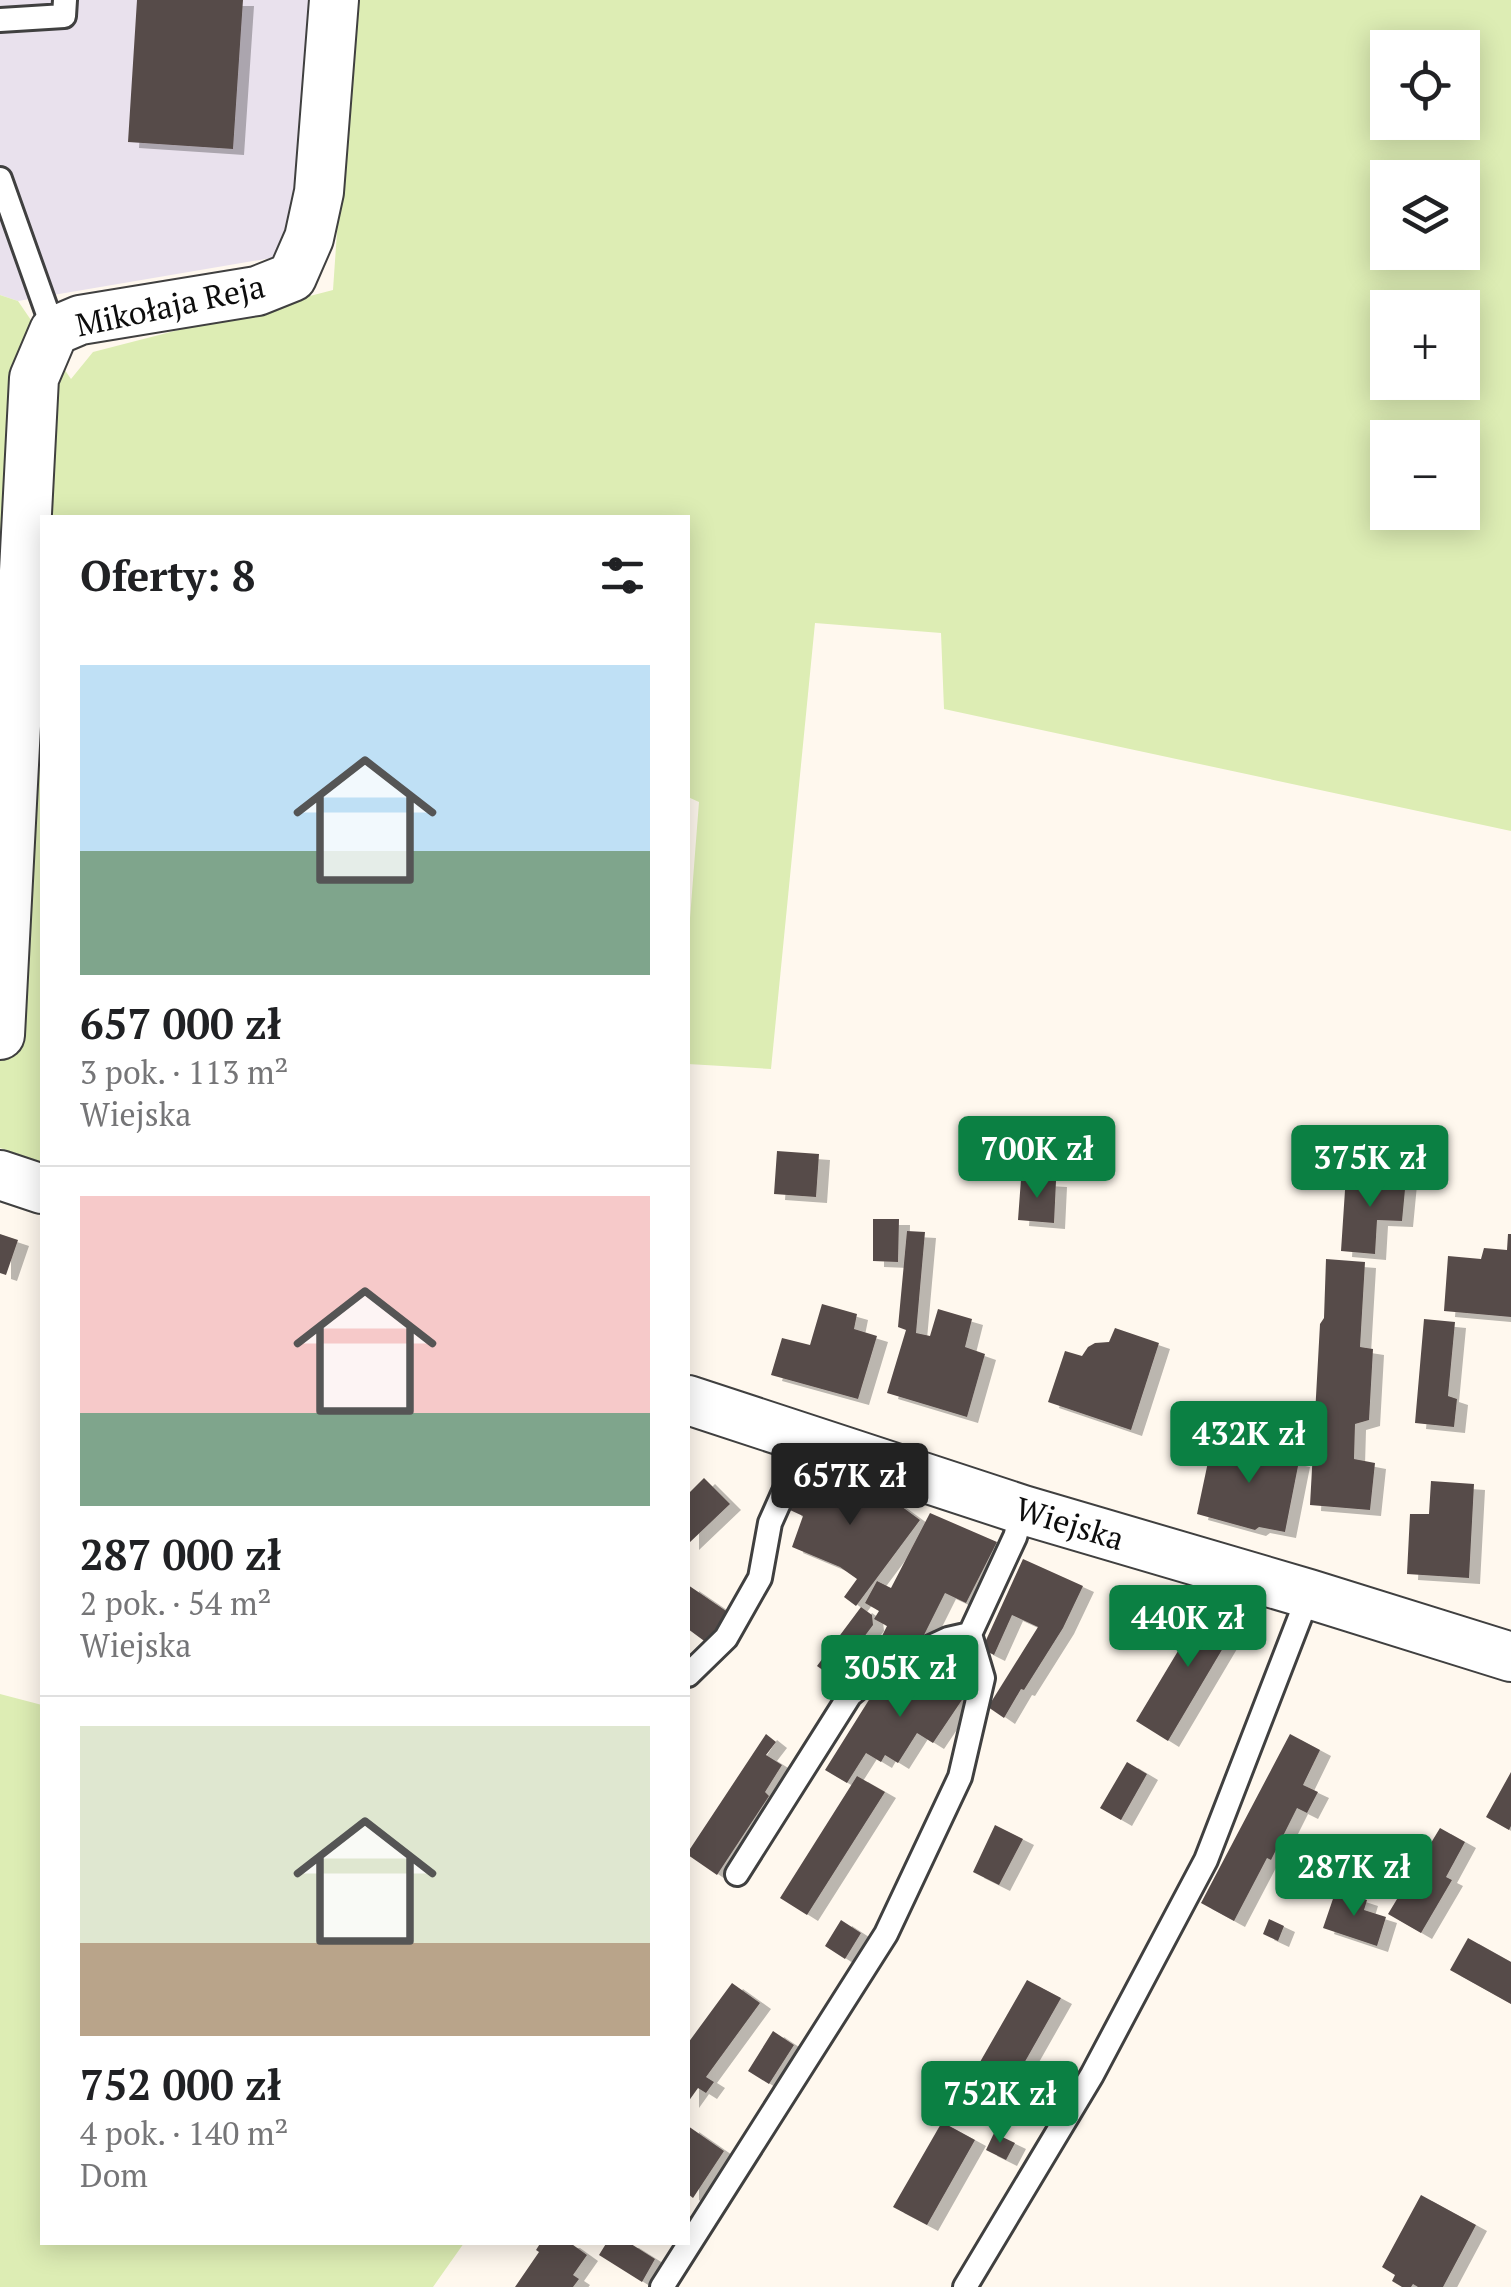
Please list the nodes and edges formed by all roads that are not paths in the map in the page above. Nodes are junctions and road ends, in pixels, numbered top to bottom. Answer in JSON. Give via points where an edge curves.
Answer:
{"nodes":[{"id":1,"x":65,"y":0,"type":"edge"},
{"id":2,"x":334,"y":0,"type":"edge"},
{"id":3,"x":0,"y":20,"type":"edge"},
{"id":4,"x":0,"y":178,"type":"edge"},
{"id":5,"x":54,"y":331,"type":"junction"},
{"id":6,"x":0,"y":1035,"type":"edge"},
{"id":7,"x":0,"y":1176,"type":"edge"},
{"id":8,"x":40,"y":1189,"type":"edge"},
{"id":9,"x":690,"y":1401,"type":"edge"},
{"id":10,"x":808,"y":1440,"type":"junction"},
{"id":11,"x":1023,"y":1510,"type":"junction"},
{"id":12,"x":1309,"y":1594,"type":"junction"},
{"id":13,"x":970,"y":1634,"type":"junction"},
{"id":14,"x":1511,"y":1657,"type":"edge"},
{"id":15,"x":690,"y":1673,"type":"edge"},
{"id":16,"x":736,"y":1874,"type":"dead end"},
{"id":17,"x":690,"y":2243,"type":"edge"},
{"id":18,"x":689,"y":2245,"type":"edge"},
{"id":19,"x":662,"y":2287,"type":"edge"},
{"id":20,"x":965,"y":2287,"type":"edge"}],
"edges":[{"from":1,"to":3,"type":"lane","via":[[64,16]]},
{"from":2,"to":5,"type":"street","name":"Mikołaja Reja","via":[[319,192],[292,277],[257,291],[80,320]]},
{"from":4,"to":5,"type":"lane"},
{"from":5,"to":6,"type":"street","name":"Mikołaja Reja","via":[[34,378]]},
{"from":7,"to":8,"type":"street"},
{"from":9,"to":10,"type":"street","name":"Wiejska"},
{"from":10,"to":11,"type":"street","name":"Wiejska"},
{"from":10,"to":15,"type":"lane","via":[[770,1523],[760,1578],[726,1638]]},
{"from":11,"to":12,"type":"street","name":"Wiejska"},
{"from":11,"to":13,"type":"lane"},
{"from":12,"to":14,"type":"street","name":"Wiejska"},
{"from":12,"to":20,"type":"lane","via":[[1206,1860],[1092,2075]]},
{"from":13,"to":16,"type":"lane","via":[[879,1670],[850,1695]]},
{"from":13,"to":17,"type":"lane","via":[[982,1678],[960,1777],[886,1934]]},
{"from":18,"to":19,"type":"lane"}]}
